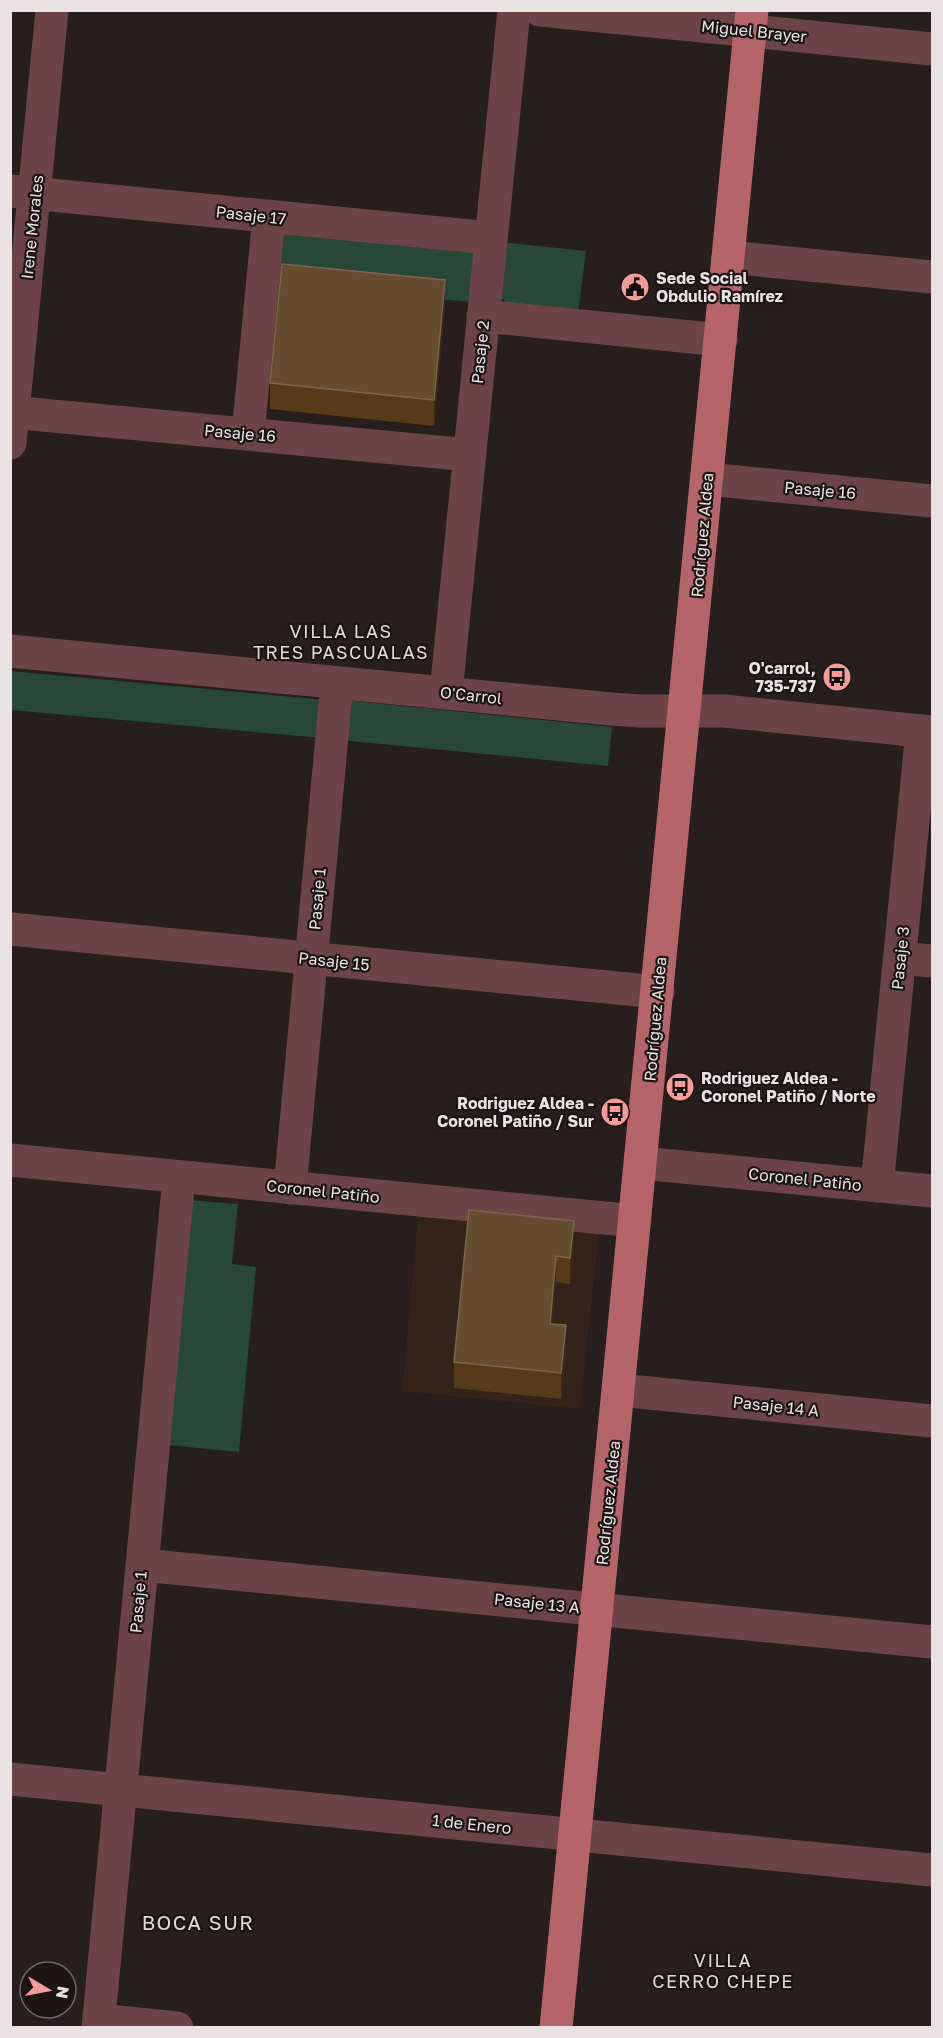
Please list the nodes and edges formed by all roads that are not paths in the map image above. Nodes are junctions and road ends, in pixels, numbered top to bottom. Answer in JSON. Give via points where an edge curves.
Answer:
{"nodes":[{"id":1,"x":52,"y":10,"type":"edge"},
{"id":2,"x":514,"y":10,"type":"edge"},
{"id":3,"x":540,"y":10,"type":"edge"},
{"id":4,"x":751,"y":21,"type":"edge"},
{"id":5,"x":933,"y":49,"type":"edge"},
{"id":6,"x":23,"y":192,"type":"edge"},
{"id":7,"x":269,"y":216,"type":"junction"},
{"id":8,"x":491,"y":238,"type":"junction"},
{"id":9,"x":728,"y":257,"type":"junction"},
{"id":10,"x":933,"y":277,"type":"edge"},
{"id":11,"x":483,"y":316,"type":"junction"},
{"id":12,"x":721,"y":340,"type":"junction"},
{"id":13,"x":12,"y":422,"type":"edge"},
{"id":14,"x":248,"y":434,"type":"junction"},
{"id":15,"x":470,"y":455,"type":"junction"},
{"id":16,"x":707,"y":479,"type":"junction"},
{"id":17,"x":933,"y":501,"type":"edge"},
{"id":18,"x":10,"y":651,"type":"edge"},
{"id":19,"x":337,"y":683,"type":"junction"},
{"id":20,"x":446,"y":693,"type":"junction"},
{"id":21,"x":685,"y":711,"type":"junction"},
{"id":22,"x":927,"y":731,"type":"edge"},
{"id":23,"x":10,"y":929,"type":"edge"},
{"id":24,"x":900,"y":958,"type":"junction"},
{"id":25,"x":312,"y":959,"type":"junction"},
{"id":26,"x":933,"y":962,"type":"edge"},
{"id":27,"x":658,"y":992,"type":"junction"},
{"id":28,"x":10,"y":1160,"type":"edge"},
{"id":29,"x":641,"y":1163,"type":"junction"},
{"id":30,"x":179,"y":1177,"type":"junction"},
{"id":31,"x":877,"y":1186,"type":"junction"},
{"id":32,"x":290,"y":1188,"type":"junction"},
{"id":33,"x":933,"y":1191,"type":"edge"},
{"id":34,"x":635,"y":1221,"type":"junction"},
{"id":35,"x":619,"y":1390,"type":"junction"},
{"id":36,"x":933,"y":1421,"type":"edge"},
{"id":37,"x":142,"y":1565,"type":"junction"},
{"id":38,"x":597,"y":1609,"type":"junction"},
{"id":39,"x":933,"y":1642,"type":"edge"},
{"id":40,"x":10,"y":1779,"type":"edge"},
{"id":41,"x":120,"y":1790,"type":"junction"},
{"id":42,"x":575,"y":1835,"type":"junction"},
{"id":43,"x":933,"y":1870,"type":"edge"},
{"id":44,"x":98,"y":2024,"type":"edge"},
{"id":45,"x":177,"y":2028,"type":"edge"},
{"id":46,"x":556,"y":2028,"type":"edge"}],
"edges":[{"from":1,"to":6,"type":"street","name":"Irene Morales"},
{"from":2,"to":8,"type":"street","name":"Pasaje 2"},
{"from":3,"to":4,"type":"street","name":"Miguel Brayer"},
{"from":4,"to":5,"type":"street","name":"Miguel Brayer"},
{"from":4,"to":9,"type":"main road","name":"Rodríguez Aldea"},
{"from":6,"to":7,"type":"street","name":"Pasaje 17"},
{"from":6,"to":13,"type":"street","name":"Irene Morales"},
{"from":7,"to":8,"type":"street","name":"Pasaje 17"},
{"from":7,"to":14,"type":"street"},
{"from":8,"to":11,"type":"street","name":"Pasaje 2"},
{"from":9,"to":10,"type":"street"},
{"from":9,"to":12,"type":"main road","name":"Rodríguez Aldea"},
{"from":11,"to":12,"type":"street"},
{"from":11,"to":15,"type":"street","name":"Pasaje 2"},
{"from":12,"to":16,"type":"main road","name":"Rodríguez Aldea"},
{"from":13,"to":14,"type":"street","name":"Pasaje 16"},
{"from":14,"to":15,"type":"street","name":"Pasaje 16"},
{"from":15,"to":20,"type":"street","name":"Pasaje 2"},
{"from":16,"to":17,"type":"street","name":"Pasaje 16"},
{"from":16,"to":21,"type":"main road","name":"Rodríguez Aldea"},
{"from":18,"to":19,"type":"street","name":"O'Carrol"},
{"from":19,"to":20,"type":"street","name":"O'Carrol"},
{"from":19,"to":25,"type":"street","name":"Pasaje 1"},
{"from":20,"to":21,"type":"street","name":"O'Carrol","via":[[630,711]]},
{"from":21,"to":22,"type":"street","name":"O'Carrol","via":[[724,711]]},
{"from":21,"to":27,"type":"main road","name":"Rodríguez Aldea"},
{"from":22,"to":24,"type":"street","name":"Pasaje 3"},
{"from":23,"to":25,"type":"street","name":"Pasaje 15"},
{"from":24,"to":26,"type":"street"},
{"from":24,"to":31,"type":"street","name":"Pasaje 3"},
{"from":25,"to":27,"type":"street","name":"Pasaje 15"},
{"from":25,"to":32,"type":"street","name":"Pasaje 1"},
{"from":27,"to":29,"type":"main road","name":"Rodríguez Aldea"},
{"from":28,"to":30,"type":"street","name":"Coronel Patiño"},
{"from":29,"to":31,"type":"street","name":"Coronel Patiño"},
{"from":29,"to":34,"type":"main road","name":"Rodríguez Aldea"},
{"from":30,"to":32,"type":"street","name":"Coronel Patiño"},
{"from":30,"to":37,"type":"street","name":"Pasaje 1"},
{"from":31,"to":33,"type":"street","name":"Coronel Patiño"},
{"from":32,"to":34,"type":"street","name":"Coronel Patiño"},
{"from":34,"to":35,"type":"main road","name":"Rodríguez Aldea"},
{"from":35,"to":36,"type":"street","name":"Pasaje 14 A"},
{"from":35,"to":38,"type":"main road","name":"Rodríguez Aldea"},
{"from":37,"to":38,"type":"street","name":"Pasaje 13 A"},
{"from":37,"to":41,"type":"street","name":"Pasaje 1"},
{"from":38,"to":39,"type":"street","name":"Pasaje 13 A"},
{"from":38,"to":42,"type":"main road","name":"Rodríguez Aldea"},
{"from":40,"to":41,"type":"street","name":"1 de Enero"},
{"from":41,"to":42,"type":"street","name":"1 de Enero"},
{"from":41,"to":44,"type":"street","name":"Pasaje 1"},
{"from":42,"to":43,"type":"street","name":"1 de Enero"},
{"from":42,"to":46,"type":"main road","name":"Rodríguez Aldea"},
{"from":44,"to":45,"type":"street"}]}
